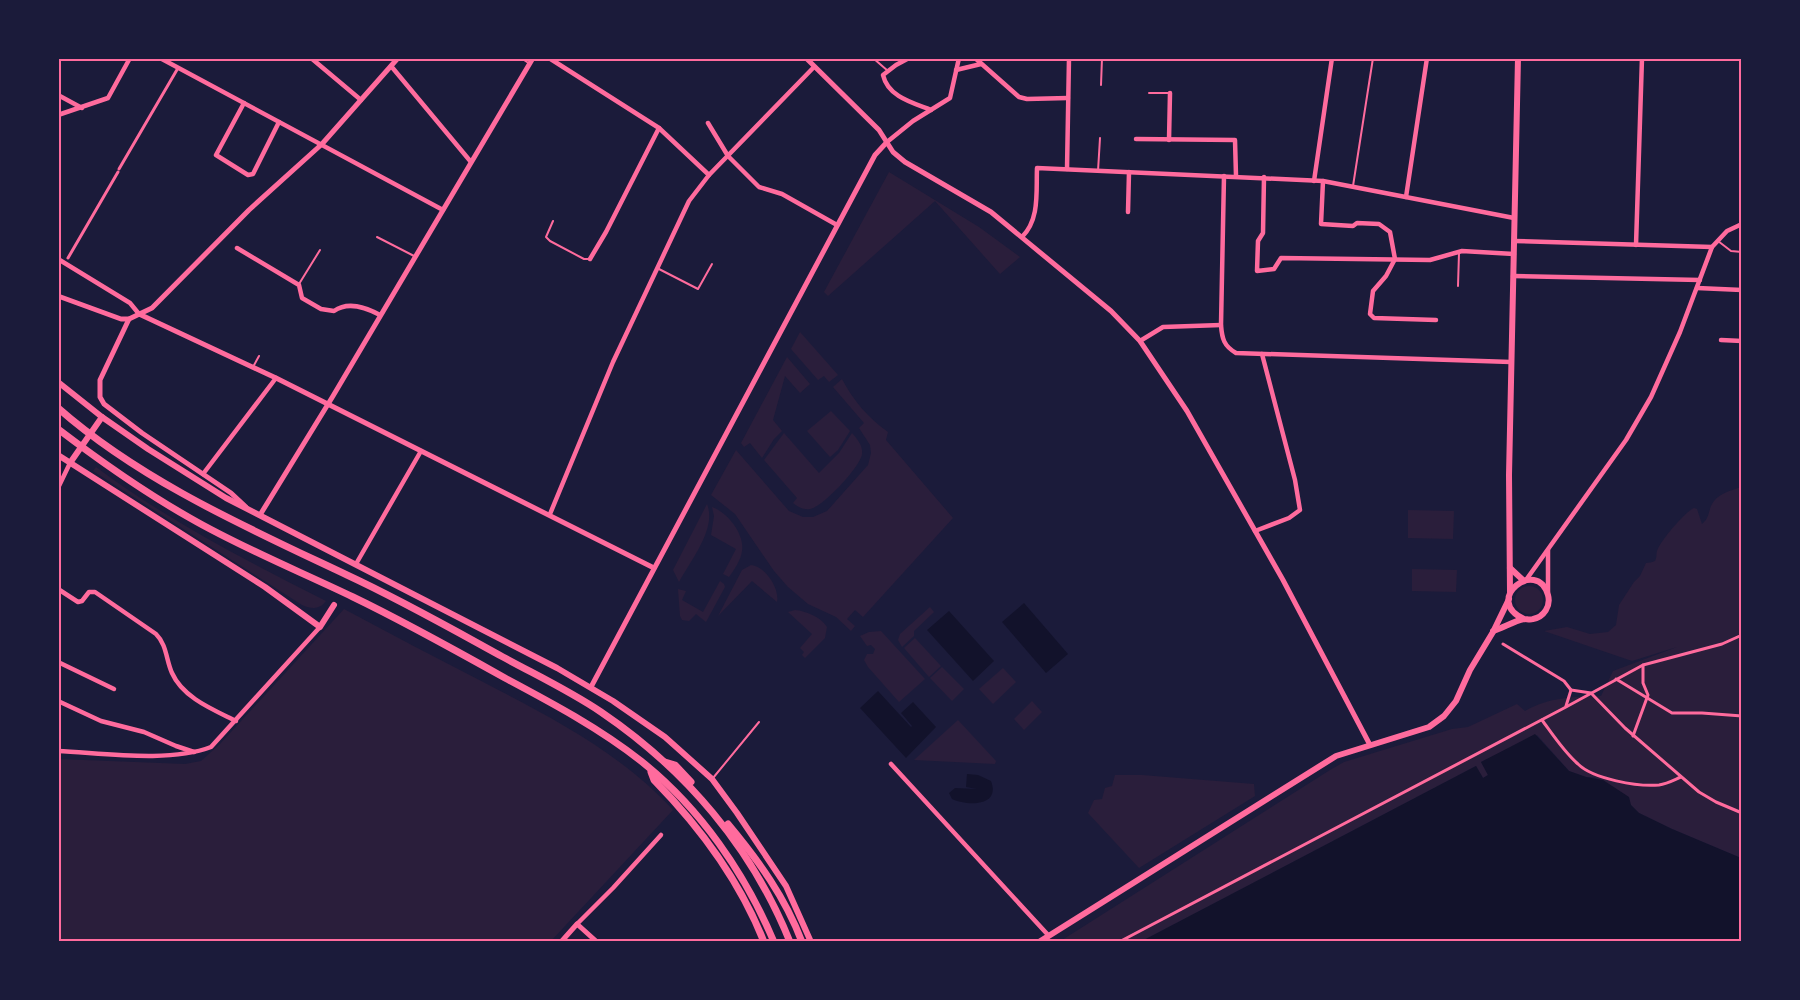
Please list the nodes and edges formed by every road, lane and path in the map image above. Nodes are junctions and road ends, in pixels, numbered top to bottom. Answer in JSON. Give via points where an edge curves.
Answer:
{"nodes":[{"id":1,"x":130,"y":58,"type":"edge"},
{"id":2,"x":160,"y":58,"type":"edge"},
{"id":3,"x":174,"y":58,"type":"edge"},
{"id":4,"x":311,"y":58,"type":"edge"},
{"id":5,"x":521,"y":58,"type":"edge"},
{"id":6,"x":549,"y":58,"type":"edge"},
{"id":7,"x":633,"y":58,"type":"edge"},
{"id":8,"x":644,"y":58,"type":"edge"},
{"id":9,"x":806,"y":58,"type":"edge"},
{"id":10,"x":873,"y":58,"type":"edge"},
{"id":11,"x":909,"y":58,"type":"edge"},
{"id":12,"x":959,"y":58,"type":"edge"},
{"id":13,"x":975,"y":58,"type":"edge"},
{"id":14,"x":1069,"y":58,"type":"edge"},
{"id":15,"x":1102,"y":58,"type":"edge"},
{"id":16,"x":1332,"y":58,"type":"edge"},
{"id":17,"x":1372,"y":58,"type":"edge"},
{"id":18,"x":1427,"y":58,"type":"edge"},
{"id":19,"x":1518,"y":58,"type":"edge"},
{"id":20,"x":1642,"y":58,"type":"edge"},
{"id":21,"x":397,"y":59,"type":"edge"},
{"id":22,"x":531,"y":61,"type":"edge"},
{"id":23,"x":171,"y":64,"type":"junction"},
{"id":24,"x":981,"y":64,"type":"junction"},
{"id":25,"x":391,"y":66,"type":"junction"},
{"id":26,"x":814,"y":67,"type":"junction"},
{"id":27,"x":177,"y":68,"type":"junction"},
{"id":28,"x":956,"y":70,"type":"junction"},
{"id":29,"x":888,"y":71,"type":"junction"},
{"id":30,"x":1101,"y":85,"type":"dead end"},
{"id":31,"x":1149,"y":93,"type":"dead end"},
{"id":32,"x":1170,"y":93,"type":"joint"},
{"id":33,"x":58,"y":95,"type":"edge"},
{"id":34,"x":1068,"y":98,"type":"junction"},
{"id":35,"x":361,"y":100,"type":"junction"},
{"id":36,"x":244,"y":103,"type":"junction"},
{"id":37,"x":82,"y":108,"type":"junction"},
{"id":38,"x":931,"y":110,"type":"junction"},
{"id":39,"x":58,"y":115,"type":"edge"},
{"id":40,"x":279,"y":122,"type":"junction"},
{"id":41,"x":708,"y":123,"type":"dead end"},
{"id":42,"x":658,"y":128,"type":"junction"},
{"id":43,"x":1100,"y":138,"type":"dead end"},
{"id":44,"x":1136,"y":139,"type":"dead end"},
{"id":45,"x":1169,"y":140,"type":"junction"},
{"id":46,"x":887,"y":142,"type":"junction"},
{"id":47,"x":322,"y":144,"type":"junction"},
{"id":48,"x":728,"y":156,"type":"junction"},
{"id":49,"x":471,"y":162,"type":"junction"},
{"id":50,"x":1067,"y":169,"type":"junction"},
{"id":51,"x":1098,"y":171,"type":"junction"},
{"id":52,"x":1129,"y":172,"type":"junction"},
{"id":53,"x":710,"y":175,"type":"junction"},
{"id":54,"x":1224,"y":176,"type":"junction"},
{"id":55,"x":1236,"y":176,"type":"junction"},
{"id":56,"x":1264,"y":177,"type":"junction"},
{"id":57,"x":1314,"y":181,"type":"junction"},
{"id":58,"x":1323,"y":181,"type":"junction"},
{"id":59,"x":1353,"y":187,"type":"junction"},
{"id":60,"x":1406,"y":197,"type":"junction"},
{"id":61,"x":443,"y":210,"type":"junction"},
{"id":62,"x":1128,"y":212,"type":"dead end"},
{"id":63,"x":1514,"y":218,"type":"junction"},
{"id":64,"x":553,"y":220,"type":"dead end"},
{"id":65,"x":1742,"y":224,"type":"edge"},
{"id":66,"x":837,"y":225,"type":"junction"},
{"id":67,"x":377,"y":237,"type":"dead end"},
{"id":68,"x":1022,"y":237,"type":"junction"},
{"id":69,"x":1514,"y":241,"type":"junction"},
{"id":70,"x":1718,"y":241,"type":"junction"},
{"id":71,"x":1636,"y":245,"type":"junction"},
{"id":72,"x":1712,"y":247,"type":"junction"},
{"id":73,"x":237,"y":248,"type":"dead end"},
{"id":74,"x":320,"y":250,"type":"dead end"},
{"id":75,"x":1742,"y":252,"type":"edge"},
{"id":76,"x":1459,"y":253,"type":"junction"},
{"id":77,"x":1514,"y":254,"type":"junction"},
{"id":78,"x":415,"y":257,"type":"junction"},
{"id":79,"x":68,"y":258,"type":"dead end"},
{"id":80,"x":58,"y":259,"type":"edge"},
{"id":81,"x":590,"y":259,"type":"joint"},
{"id":82,"x":1395,"y":259,"type":"junction"},
{"id":83,"x":712,"y":264,"type":"dead end"},
{"id":84,"x":657,"y":268,"type":"junction"},
{"id":85,"x":1513,"y":276,"type":"junction"},
{"id":86,"x":1700,"y":280,"type":"junction"},
{"id":87,"x":299,"y":285,"type":"junction"},
{"id":88,"x":1458,"y":286,"type":"dead end"},
{"id":89,"x":1696,"y":288,"type":"junction"},
{"id":90,"x":1742,"y":290,"type":"edge"},
{"id":91,"x":58,"y":296,"type":"edge"},
{"id":92,"x":139,"y":314,"type":"junction"},
{"id":93,"x":380,"y":315,"type":"junction"},
{"id":94,"x":129,"y":319,"type":"junction"},
{"id":95,"x":1436,"y":320,"type":"dead end"},
{"id":96,"x":1221,"y":325,"type":"junction"},
{"id":97,"x":1721,"y":340,"type":"dead end"},
{"id":98,"x":1140,"y":341,"type":"junction"},
{"id":99,"x":1742,"y":341,"type":"edge"},
{"id":100,"x":1262,"y":354,"type":"junction"},
{"id":101,"x":260,"y":356,"type":"dead end"},
{"id":102,"x":1511,"y":362,"type":"junction"},
{"id":103,"x":252,"y":367,"type":"junction"},
{"id":104,"x":276,"y":378,"type":"junction"},
{"id":105,"x":58,"y":382,"type":"edge"},
{"id":106,"x":328,"y":404,"type":"junction"},
{"id":107,"x":58,"y":408,"type":"edge"},
{"id":108,"x":102,"y":417,"type":"junction"},
{"id":109,"x":58,"y":429,"type":"edge"},
{"id":110,"x":421,"y":451,"type":"junction"},
{"id":111,"x":58,"y":455,"type":"edge"},
{"id":112,"x":70,"y":463,"type":"junction"},
{"id":113,"x":203,"y":474,"type":"junction"},
{"id":114,"x":58,"y":488,"type":"edge"},
{"id":115,"x":247,"y":508,"type":"junction"},
{"id":116,"x":550,"y":514,"type":"junction"},
{"id":117,"x":260,"y":515,"type":"junction"},
{"id":118,"x":1255,"y":531,"type":"junction"},
{"id":119,"x":1548,"y":550,"type":"junction"},
{"id":120,"x":354,"y":567,"type":"junction"},
{"id":121,"x":654,"y":568,"type":"junction"},
{"id":122,"x":1510,"y":568,"type":"junction"},
{"id":123,"x":1525,"y":580,"type":"junction"},
{"id":124,"x":58,"y":589,"type":"edge"},
{"id":125,"x":1548,"y":592,"type":"junction"},
{"id":126,"x":1510,"y":595,"type":"junction"},
{"id":127,"x":334,"y":605,"type":"dead end"},
{"id":128,"x":1524,"y":619,"type":"junction"},
{"id":129,"x":320,"y":627,"type":"junction"},
{"id":130,"x":1493,"y":632,"type":"junction"},
{"id":131,"x":1742,"y":635,"type":"edge"},
{"id":132,"x":1503,"y":645,"type":"dead end"},
{"id":133,"x":58,"y":662,"type":"edge"},
{"id":134,"x":1643,"y":665,"type":"junction"},
{"id":135,"x":1616,"y":679,"type":"junction"},
{"id":136,"x":591,"y":687,"type":"junction"},
{"id":137,"x":114,"y":689,"type":"dead end"},
{"id":138,"x":1571,"y":690,"type":"junction"},
{"id":139,"x":1591,"y":693,"type":"junction"},
{"id":140,"x":1647,"y":699,"type":"junction"},
{"id":141,"x":58,"y":701,"type":"edge"},
{"id":142,"x":1566,"y":707,"type":"junction"},
{"id":143,"x":1742,"y":716,"type":"edge"},
{"id":144,"x":1542,"y":720,"type":"junction"},
{"id":145,"x":236,"y":721,"type":"junction"},
{"id":146,"x":759,"y":722,"type":"dead end"},
{"id":147,"x":1633,"y":736,"type":"junction"},
{"id":148,"x":1370,"y":745,"type":"junction"},
{"id":149,"x":58,"y":751,"type":"edge"},
{"id":150,"x":197,"y":752,"type":"junction"},
{"id":151,"x":663,"y":761,"type":"junction"},
{"id":152,"x":891,"y":764,"type":"dead end"},
{"id":153,"x":651,"y":770,"type":"junction"},
{"id":154,"x":1681,"y":777,"type":"junction"},
{"id":155,"x":712,"y":779,"type":"junction"},
{"id":156,"x":1742,"y":813,"type":"edge"},
{"id":157,"x":661,"y":835,"type":"dead end"},
{"id":158,"x":577,"y":924,"type":"junction"},
{"id":159,"x":1049,"y":936,"type":"junction"},
{"id":160,"x":561,"y":942,"type":"edge"},
{"id":161,"x":597,"y":942,"type":"edge"},
{"id":162,"x":764,"y":942,"type":"edge"},
{"id":163,"x":774,"y":942,"type":"edge"},
{"id":164,"x":790,"y":942,"type":"edge"},
{"id":165,"x":802,"y":942,"type":"edge"},
{"id":166,"x":811,"y":942,"type":"edge"},
{"id":167,"x":1039,"y":942,"type":"edge"},
{"id":168,"x":1119,"y":942,"type":"edge"}],
"edges":[{"from":1,"to":37,"type":"street","via":[[108,98]]},
{"from":2,"to":23,"type":"street"},
{"from":3,"to":23,"type":"street"},
{"from":4,"to":35,"type":"street"},
{"from":5,"to":22,"type":"lane"},
{"from":6,"to":42,"type":"street"},
{"from":7,"to":8,"type":"street"},
{"from":9,"to":26,"type":"street"},
{"from":10,"to":29,"type":"lane"},
{"from":11,"to":29,"type":"street"},
{"from":12,"to":28,"type":"street"},
{"from":13,"to":24,"type":"street"},
{"from":14,"to":34,"type":"street"},
{"from":15,"to":30,"type":"lane"},
{"from":16,"to":57,"type":"street"},
{"from":17,"to":59,"type":"lane"},
{"from":18,"to":60,"type":"street"},
{"from":19,"to":63,"type":"main road"},
{"from":20,"to":71,"type":"street"},
{"from":21,"to":25,"type":"street"},
{"from":22,"to":49,"type":"street"},
{"from":23,"to":27,"type":"street"},
{"from":24,"to":28,"type":"street"},
{"from":24,"to":34,"type":"street","via":[[1019,97]]},
{"from":25,"to":35,"type":"street"},
{"from":25,"to":49,"type":"street"},
{"from":26,"to":46,"type":"street"},
{"from":26,"to":48,"type":"street"},
{"from":27,"to":36,"type":"street"},
{"from":27,"to":79,"type":"street"},
{"from":28,"to":38,"type":"street","via":[[950,98]]},
{"from":29,"to":38,"type":"street","via":[[883,75],[885,82],[902,100]]},
{"from":31,"to":32,"type":"lane"},
{"from":32,"to":45,"type":"street"},
{"from":33,"to":37,"type":"street"},
{"from":34,"to":50,"type":"street"},
{"from":35,"to":47,"type":"street"},
{"from":36,"to":40,"type":"street"},
{"from":36,"to":40,"type":"street","via":[[216,155],[248,175],[253,174]]},
{"from":37,"to":39,"type":"street"},
{"from":38,"to":46,"type":"street"},
{"from":40,"to":47,"type":"street"},
{"from":41,"to":48,"type":"street"},
{"from":42,"to":53,"type":"street"},
{"from":42,"to":81,"type":"street"},
{"from":43,"to":51,"type":"lane"},
{"from":44,"to":45,"type":"street"},
{"from":45,"to":55,"type":"street","via":[[1236,140]]},
{"from":46,"to":66,"type":"street","via":[[875,155]]},
{"from":46,"to":68,"type":"street","via":[[905,162],[986,209]]},
{"from":47,"to":61,"type":"street"},
{"from":47,"to":92,"type":"street","via":[[249,210],[152,308]]},
{"from":48,"to":53,"type":"street"},
{"from":48,"to":66,"type":"street","via":[[759,187],[782,194]]},
{"from":49,"to":61,"type":"street"},
{"from":50,"to":51,"type":"street"},
{"from":50,"to":68,"type":"street","via":[[1037,168],[1036,212],[1030,230]]},
{"from":51,"to":52,"type":"street"},
{"from":52,"to":54,"type":"street"},
{"from":52,"to":62,"type":"street"},
{"from":53,"to":84,"type":"street","via":[[689,201]]},
{"from":54,"to":55,"type":"street"},
{"from":54,"to":96,"type":"street"},
{"from":55,"to":56,"type":"street"},
{"from":56,"to":57,"type":"street"},
{"from":56,"to":82,"type":"street","via":[[1263,233],[1258,241],[1257,271],[1274,269],[1281,258]]},
{"from":57,"to":58,"type":"street"},
{"from":58,"to":59,"type":"street"},
{"from":58,"to":82,"type":"street","via":[[1320,224],[1379,224],[1390,232]]},
{"from":59,"to":60,"type":"street"},
{"from":60,"to":63,"type":"street"},
{"from":61,"to":78,"type":"street"},
{"from":63,"to":69,"type":"main road"},
{"from":64,"to":81,"type":"lane","via":[[546,237]]},
{"from":65,"to":70,"type":"street"},
{"from":66,"to":121,"type":"street"},
{"from":67,"to":78,"type":"lane"},
{"from":68,"to":98,"type":"street"},
{"from":69,"to":71,"type":"street"},
{"from":69,"to":77,"type":"main road"},
{"from":70,"to":72,"type":"street"},
{"from":70,"to":75,"type":"lane","via":[[1731,251]]},
{"from":71,"to":72,"type":"street"},
{"from":72,"to":86,"type":"street"},
{"from":73,"to":87,"type":"street"},
{"from":74,"to":87,"type":"lane"},
{"from":76,"to":77,"type":"street"},
{"from":76,"to":82,"type":"street","via":[[1430,260]]},
{"from":76,"to":88,"type":"lane"},
{"from":77,"to":85,"type":"main road"},
{"from":78,"to":93,"type":"street"},
{"from":80,"to":92,"type":"street","via":[[130,303]]},
{"from":82,"to":95,"type":"street","via":[[1373,291],[1370,314],[1374,318]]},
{"from":83,"to":84,"type":"lane","via":[[698,289]]},
{"from":84,"to":116,"type":"street"},
{"from":85,"to":86,"type":"street"},
{"from":85,"to":102,"type":"main road"},
{"from":86,"to":89,"type":"street"},
{"from":87,"to":93,"type":"street","via":[[302,298],[321,309],[334,311],[351,305]]},
{"from":89,"to":90,"type":"street"},
{"from":89,"to":119,"type":"street","via":[[1651,397],[1626,440]]},
{"from":91,"to":94,"type":"street","via":[[115,318]]},
{"from":92,"to":94,"type":"street"},
{"from":92,"to":103,"type":"street"},
{"from":93,"to":106,"type":"street"},
{"from":94,"to":113,"type":"street","via":[[100,381],[100,397],[115,415]]},
{"from":96,"to":98,"type":"street","via":[[1163,327]]},
{"from":96,"to":100,"type":"street","via":[[1227,348],[1236,353]]},
{"from":97,"to":99,"type":"street"},
{"from":98,"to":118,"type":"street","via":[[1187,411]]},
{"from":100,"to":102,"type":"street"},
{"from":100,"to":118,"type":"street","via":[[1300,510]]},
{"from":101,"to":103,"type":"lane"},
{"from":102,"to":122,"type":"main road"},
{"from":103,"to":104,"type":"street"},
{"from":104,"to":106,"type":"street"},
{"from":104,"to":113,"type":"street"},
{"from":105,"to":108,"type":"main road"},
{"from":106,"to":110,"type":"street"},
{"from":106,"to":117,"type":"street"},
{"from":107,"to":151,"type":"highway","via":[[108,447],[226,517],[361,581],[600,711]]},
{"from":108,"to":112,"type":"main road"},
{"from":108,"to":115,"type":"main road","via":[[192,478]]},
{"from":109,"to":153,"type":"highway","via":[[190,519],[452,649],[574,716]]},
{"from":110,"to":116,"type":"street"},
{"from":110,"to":120,"type":"street"},
{"from":111,"to":112,"type":"main road"},
{"from":112,"to":114,"type":"street"},
{"from":112,"to":129,"type":"main road","via":[[265,587]]},
{"from":113,"to":115,"type":"street"},
{"from":115,"to":117,"type":"main road"},
{"from":116,"to":121,"type":"street"},
{"from":117,"to":120,"type":"main road"},
{"from":118,"to":148,"type":"street"},
{"from":119,"to":123,"type":"street"},
{"from":119,"to":125,"type":"street"},
{"from":120,"to":136,"type":"main road"},
{"from":121,"to":136,"type":"street"},
{"from":122,"to":123,"type":"main road"},
{"from":122,"to":126,"type":"main road"},
{"from":123,"to":125,"type":"main road","via":[[1539,583]]},
{"from":123,"to":126,"type":"main road","via":[[1514,586]]},
{"from":124,"to":145,"type":"street","via":[[80,602],[93,591],[161,639],[172,673],[183,690]]},
{"from":125,"to":128,"type":"main road","via":[[1548,605],[1542,615]]},
{"from":126,"to":128,"type":"main road","via":[[1513,612]]},
{"from":126,"to":130,"type":"main road"},
{"from":127,"to":129,"type":"main road"},
{"from":128,"to":130,"type":"main road"},
{"from":129,"to":145,"type":"street"},
{"from":130,"to":148,"type":"main road","via":[[1444,716],[1429,727]]},
{"from":131,"to":134,"type":"street"},
{"from":132,"to":138,"type":"street","via":[[1564,681]]},
{"from":133,"to":137,"type":"street"},
{"from":134,"to":135,"type":"street"},
{"from":134,"to":140,"type":"street"},
{"from":135,"to":139,"type":"street"},
{"from":135,"to":140,"type":"street"},
{"from":136,"to":155,"type":"main road","via":[[665,737]]},
{"from":138,"to":139,"type":"street"},
{"from":138,"to":142,"type":"street"},
{"from":139,"to":142,"type":"street"},
{"from":139,"to":147,"type":"street"},
{"from":140,"to":143,"type":"street","via":[[1672,713]]},
{"from":140,"to":147,"type":"street"},
{"from":141,"to":150,"type":"street","via":[[101,721]]},
{"from":142,"to":144,"type":"street"},
{"from":144,"to":154,"type":"street","via":[[1588,772],[1652,785]]},
{"from":144,"to":168,"type":"street"},
{"from":145,"to":150,"type":"street","via":[[211,747]]},
{"from":146,"to":155,"type":"lane"},
{"from":147,"to":154,"type":"street"},
{"from":148,"to":159,"type":"main road","via":[[1336,756]]},
{"from":149,"to":150,"type":"street","via":[[159,755]]},
{"from":151,"to":164,"type":"highway","via":[[738,844],[772,901]]},
{"from":151,"to":165,"type":"highway","via":[[675,765],[751,851],[795,922]]},
{"from":152,"to":159,"type":"street"},
{"from":153,"to":162,"type":"highway","via":[[654,780],[692,822],[722,865]]},
{"from":153,"to":163,"type":"highway","via":[[704,825],[733,863]]},
{"from":154,"to":156,"type":"street","via":[[1699,792]]},
{"from":155,"to":166,"type":"main road","via":[[786,886]]},
{"from":157,"to":158,"type":"street"},
{"from":158,"to":160,"type":"street"},
{"from":158,"to":161,"type":"street"},
{"from":159,"to":167,"type":"main road"}]}
